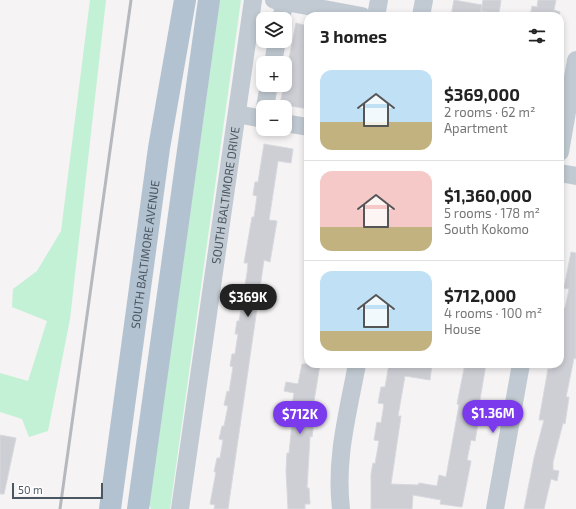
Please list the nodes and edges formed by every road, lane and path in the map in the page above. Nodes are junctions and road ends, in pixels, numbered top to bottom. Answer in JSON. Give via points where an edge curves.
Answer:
{"nodes":[{"id":1,"x":185,"y":0,"type":"edge"},
{"id":2,"x":209,"y":0,"type":"edge"},
{"id":3,"x":252,"y":0,"type":"edge"},
{"id":4,"x":379,"y":0,"type":"edge"},
{"id":5,"x":424,"y":0,"type":"edge"},
{"id":6,"x":281,"y":5,"type":"edge"},
{"id":7,"x":333,"y":12,"type":"edge"},
{"id":8,"x":377,"y":12,"type":"edge"},
{"id":9,"x":422,"y":12,"type":"edge"},
{"id":10,"x":576,"y":60,"type":"edge"},
{"id":11,"x":237,"y":114,"type":"junction"},
{"id":12,"x":256,"y":118,"type":"edge"},
{"id":13,"x":292,"y":124,"type":"edge"},
{"id":14,"x":304,"y":126,"type":"edge"},
{"id":15,"x":564,"y":129,"type":"edge"},
{"id":16,"x":564,"y":174,"type":"edge"},
{"id":17,"x":576,"y":176,"type":"edge"},
{"id":18,"x":356,"y":368,"type":"edge"},
{"id":19,"x":521,"y":368,"type":"edge"},
{"id":20,"x":110,"y":509,"type":"edge"},
{"id":21,"x":138,"y":509,"type":"edge"},
{"id":22,"x":180,"y":509,"type":"edge"},
{"id":23,"x":342,"y":509,"type":"edge"},
{"id":24,"x":495,"y":509,"type":"edge"}],
"edges":[{"from":1,"to":20,"type":"main road","name":"SOUTH BALTIMORE AVENUE","via":[[159,148]]},
{"from":2,"to":21,"type":"main road"},
{"from":3,"to":11,"type":"street","name":"SOUTH BALTIMORE DRIVE"},
{"from":4,"to":8,"type":"street"},
{"from":5,"to":9,"type":"street"},
{"from":6,"to":7,"type":"street"},
{"from":10,"to":15,"type":"street"},
{"from":11,"to":12,"type":"street"},
{"from":11,"to":22,"type":"street","name":"SOUTH BALTIMORE DRIVE"},
{"from":13,"to":14,"type":"street"},
{"from":16,"to":17,"type":"street"},
{"from":18,"to":23,"type":"street","via":[[341,450],[339,477]]},
{"from":19,"to":24,"type":"street"}]}
